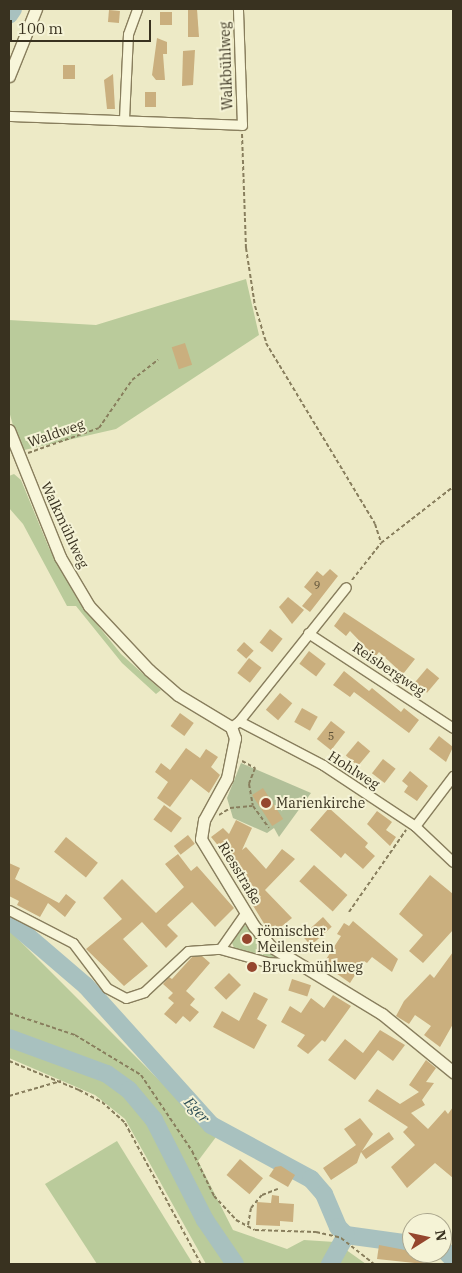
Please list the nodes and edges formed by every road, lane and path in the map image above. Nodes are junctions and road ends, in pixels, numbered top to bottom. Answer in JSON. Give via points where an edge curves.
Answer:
{"nodes":[{"id":1,"x":36,"y":9,"type":"edge"},
{"id":2,"x":137,"y":9,"type":"edge"},
{"id":3,"x":238,"y":9,"type":"edge"},
{"id":4,"x":9,"y":76,"type":"edge"},
{"id":5,"x":9,"y":116,"type":"edge"},
{"id":6,"x":124,"y":119,"type":"junction"},
{"id":7,"x":242,"y":125,"type":"junction"},
{"id":8,"x":158,"y":360,"type":"dead end"},
{"id":9,"x":9,"y":430,"type":"edge"},
{"id":10,"x":18,"y":457,"type":"junction"},
{"id":11,"x":453,"y":487,"type":"edge"},
{"id":12,"x":381,"y":543,"type":"junction"},
{"id":13,"x":346,"y":588,"type":"joint"},
{"id":14,"x":308,"y":633,"type":"junction"},
{"id":15,"x":235,"y":724,"type":"junction"},
{"id":16,"x":453,"y":728,"type":"edge"},
{"id":17,"x":232,"y":757,"type":"junction"},
{"id":18,"x":453,"y":776,"type":"edge"},
{"id":19,"x":253,"y":806,"type":"junction"},
{"id":20,"x":205,"y":819,"type":"junction"},
{"id":21,"x":415,"y":826,"type":"junction"},
{"id":22,"x":269,"y":828,"type":"dead end"},
{"id":23,"x":453,"y":862,"type":"edge"},
{"id":24,"x":9,"y":910,"type":"edge"},
{"id":25,"x":246,"y":912,"type":"junction"},
{"id":26,"x":349,"y":912,"type":"dead end"},
{"id":27,"x":220,"y":949,"type":"junction"},
{"id":28,"x":300,"y":964,"type":"junction"},
{"id":29,"x":9,"y":1013,"type":"edge"},
{"id":30,"x":9,"y":1061,"type":"edge"},
{"id":31,"x":453,"y":1072,"type":"edge"},
{"id":32,"x":61,"y":1081,"type":"junction"},
{"id":33,"x":9,"y":1096,"type":"edge"},
{"id":34,"x":278,"y":1189,"type":"dead end"},
{"id":35,"x":248,"y":1225,"type":"junction"},
{"id":36,"x":201,"y":1264,"type":"edge"},
{"id":37,"x":374,"y":1264,"type":"edge"}],
"edges":[{"from":1,"to":4,"type":"street"},
{"from":2,"to":6,"type":"street","via":[[128,34]]},
{"from":3,"to":7,"type":"street","name":"Walkbühlweg"},
{"from":5,"to":6,"type":"street","name":"Walkbühlweg"},
{"from":6,"to":7,"type":"street","name":"Walkbühlweg"},
{"from":7,"to":12,"type":"path","via":[[246,248],[255,306],[266,343],[375,524]]},
{"from":8,"to":10,"type":"path","name":"Waldweg","via":[[122,391],[99,428]]},
{"from":9,"to":10,"type":"street","name":"Walkmühlweg"},
{"from":10,"to":15,"type":"street","name":"Walkmühlweg","via":[[60,557],[89,606],[126,650],[178,695]]},
{"from":11,"to":12,"type":"path"},
{"from":12,"to":13,"type":"path"},
{"from":13,"to":14,"type":"street"},
{"from":14,"to":15,"type":"street"},
{"from":14,"to":16,"type":"street","name":"Reisbergweg"},
{"from":15,"to":17,"type":"street","name":"Riesstraße"},
{"from":15,"to":21,"type":"street","name":"Hohlweg","via":[[323,765]]},
{"from":17,"to":19,"type":"path","via":[[255,768],[249,784]]},
{"from":17,"to":20,"type":"street","name":"Riesstraße","via":[[228,778]]},
{"from":18,"to":21,"type":"street"},
{"from":19,"to":20,"type":"path","via":[[227,809],[210,822]]},
{"from":19,"to":22,"type":"path"},
{"from":20,"to":25,"type":"street","name":"Riesstraße","via":[[201,840]]},
{"from":21,"to":23,"type":"street","name":"Hohlweg"},
{"from":21,"to":26,"type":"path","via":[[408,826]]},
{"from":24,"to":27,"type":"street","via":[[73,943],[107,988],[126,998],[144,992],[188,951]]},
{"from":25,"to":27,"type":"street"},
{"from":25,"to":28,"type":"street","name":"Riesstraße","via":[[270,946]]},
{"from":27,"to":28,"type":"street","via":[[267,962]]},
{"from":28,"to":31,"type":"street","name":"Riesstraße","via":[[382,1014]]},
{"from":29,"to":35,"type":"path","via":[[75,1035],[141,1075],[192,1151],[214,1196],[236,1220]]},
{"from":30,"to":32,"type":"path"},
{"from":32,"to":33,"type":"path"},
{"from":32,"to":36,"type":"path","via":[[102,1102],[125,1123]]},
{"from":34,"to":35,"type":"path","via":[[262,1195],[251,1208]]},
{"from":35,"to":37,"type":"path","via":[[256,1230],[316,1232],[340,1238]]}]}
